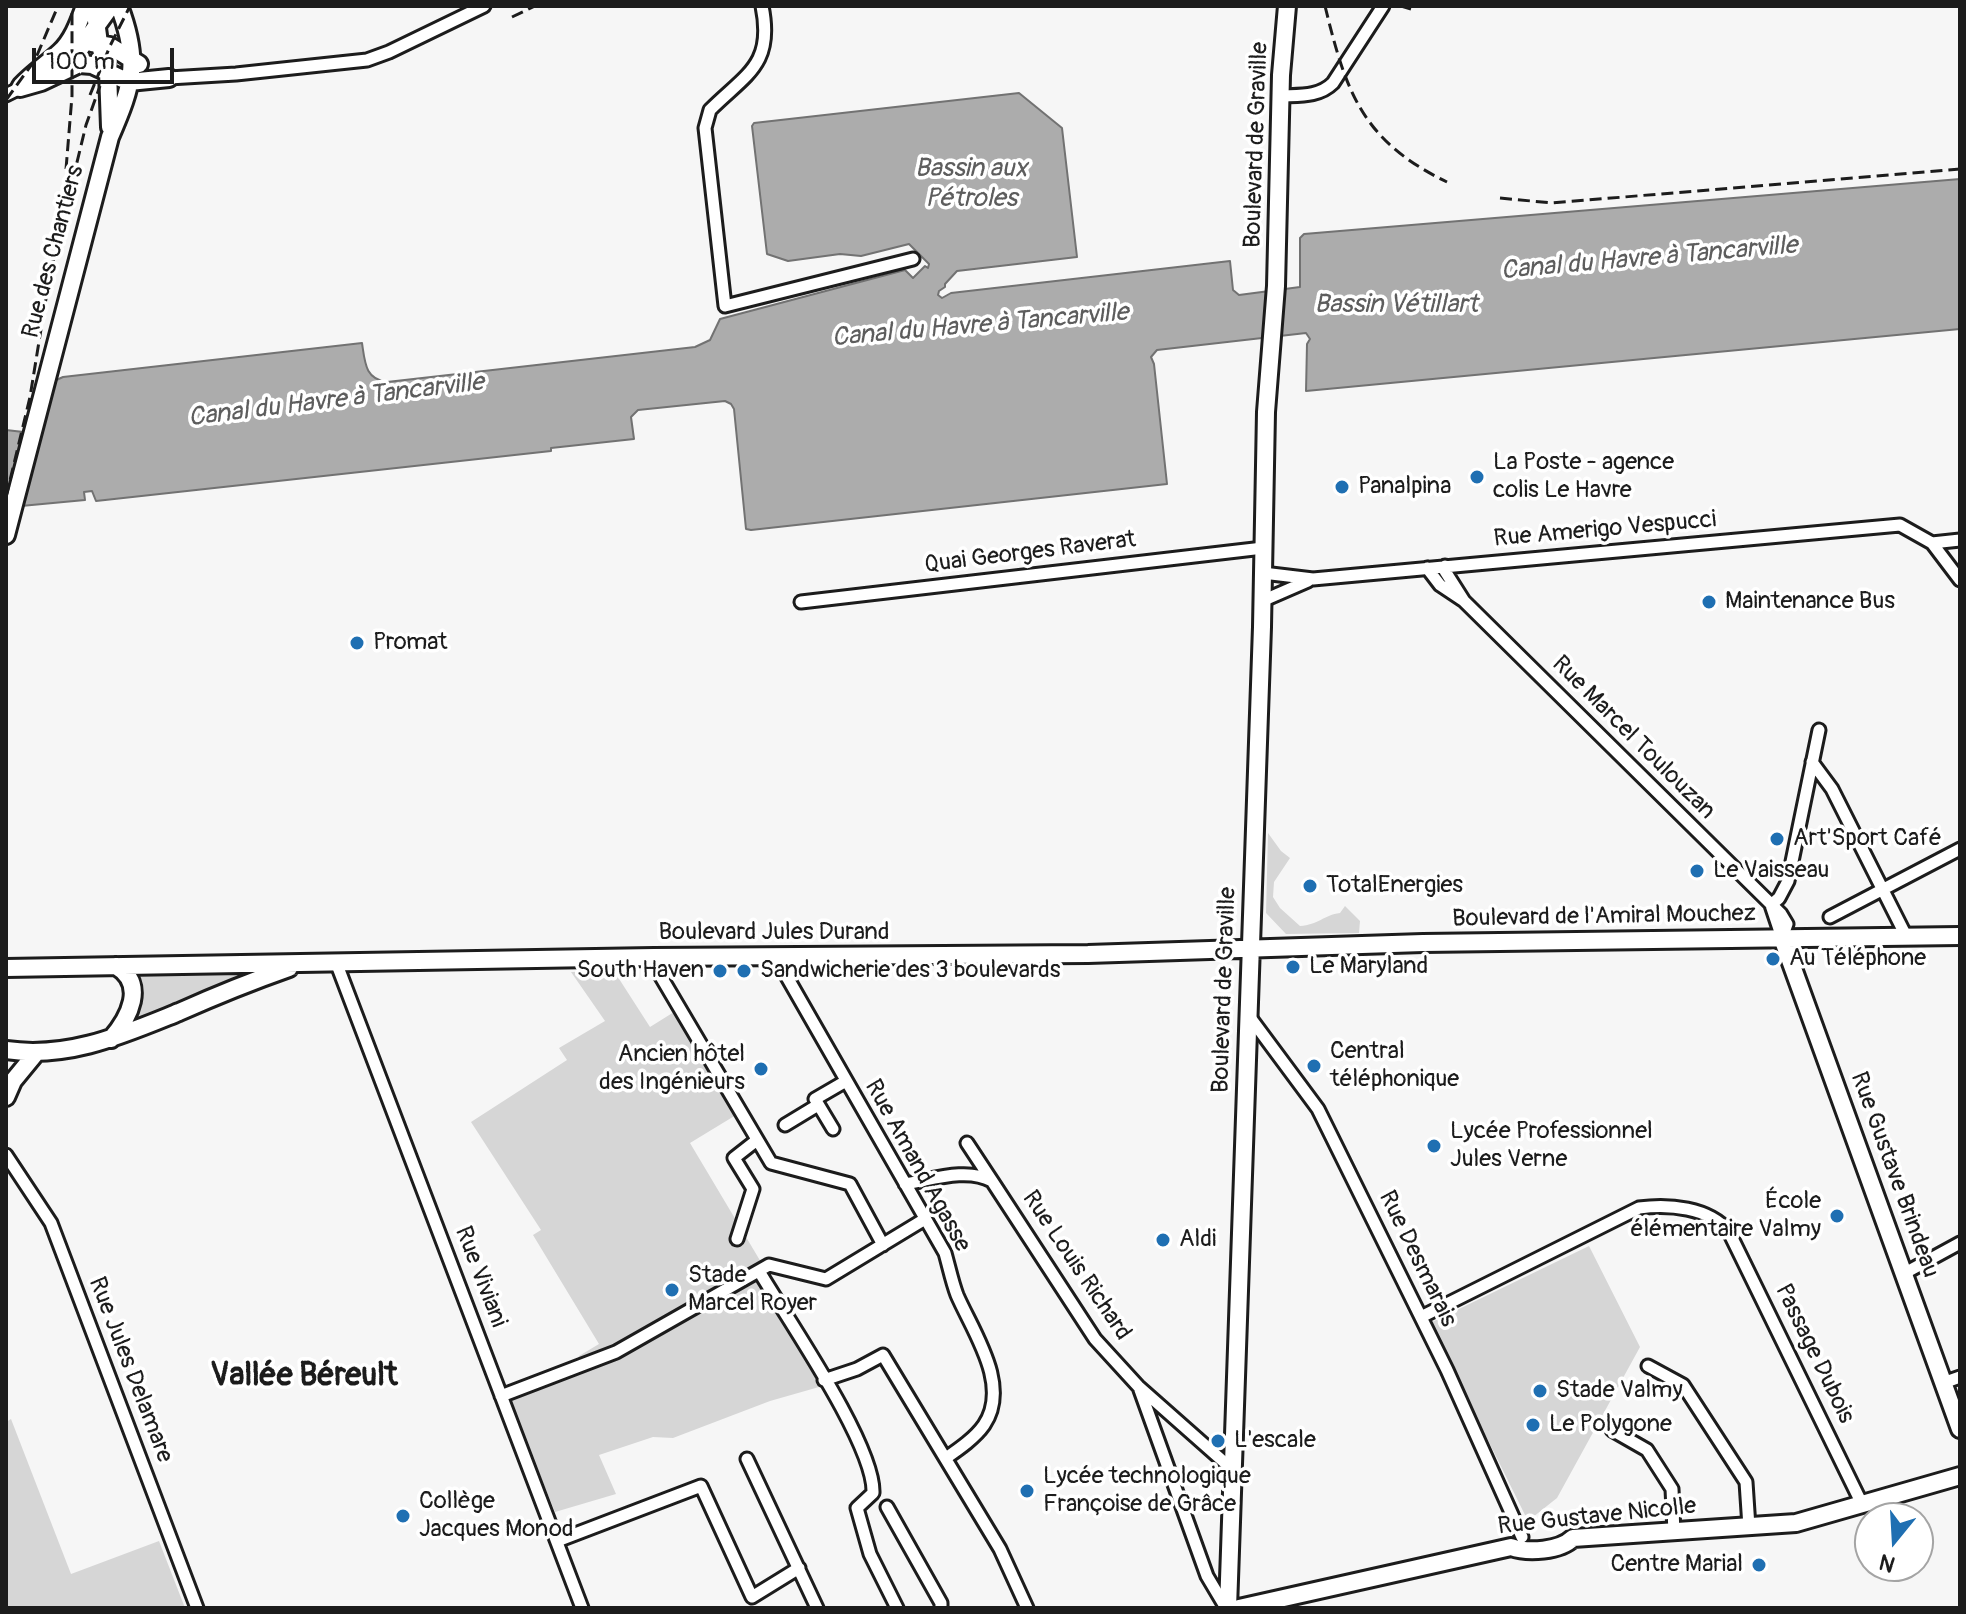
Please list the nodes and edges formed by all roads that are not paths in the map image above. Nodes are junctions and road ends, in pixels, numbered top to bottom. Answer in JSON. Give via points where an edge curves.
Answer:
{"nodes":[{"id":1,"x":85,"y":6,"type":"edge"},
{"id":2,"x":94,"y":6,"type":"edge"},
{"id":3,"x":111,"y":6,"type":"edge"},
{"id":4,"x":119,"y":6,"type":"edge"},
{"id":5,"x":484,"y":6,"type":"edge"},
{"id":6,"x":762,"y":6,"type":"edge"},
{"id":7,"x":1287,"y":6,"type":"edge"},
{"id":8,"x":1383,"y":6,"type":"edge"},
{"id":9,"x":94,"y":38,"type":"junction"},
{"id":10,"x":60,"y":52,"type":"junction"},
{"id":11,"x":134,"y":61,"type":"junction"},
{"id":12,"x":108,"y":72,"type":"junction"},
{"id":13,"x":169,"y":78,"type":"junction"},
{"id":14,"x":129,"y":82,"type":"junction"},
{"id":15,"x":13,"y":92,"type":"edge"},
{"id":16,"x":1281,"y":96,"type":"junction"},
{"id":17,"x":111,"y":101,"type":"junction"},
{"id":18,"x":110,"y":137,"type":"junction"},
{"id":19,"x":913,"y":259,"type":"dead end"},
{"id":20,"x":6,"y":535,"type":"edge"},
{"id":21,"x":1960,"y":540,"type":"edge"},
{"id":22,"x":1932,"y":543,"type":"junction"},
{"id":23,"x":1263,"y":548,"type":"junction"},
{"id":24,"x":1445,"y":566,"type":"junction"},
{"id":25,"x":1427,"y":568,"type":"junction"},
{"id":26,"x":1263,"y":573,"type":"junction"},
{"id":27,"x":1313,"y":579,"type":"junction"},
{"id":28,"x":1960,"y":580,"type":"edge"},
{"id":29,"x":1262,"y":601,"type":"junction"},
{"id":30,"x":1464,"y":601,"type":"junction"},
{"id":31,"x":801,"y":602,"type":"dead end"},
{"id":32,"x":1819,"y":730,"type":"dead end"},
{"id":33,"x":1812,"y":762,"type":"junction"},
{"id":34,"x":1960,"y":849,"type":"edge"},
{"id":35,"x":1883,"y":889,"type":"junction"},
{"id":36,"x":1771,"y":905,"type":"junction"},
{"id":37,"x":1830,"y":917,"type":"dead end"},
{"id":38,"x":1906,"y":936,"type":"junction"},
{"id":39,"x":1960,"y":936,"type":"edge"},
{"id":40,"x":1782,"y":938,"type":"junction"},
{"id":41,"x":1249,"y":948,"type":"junction"},
{"id":42,"x":775,"y":956,"type":"junction"},
{"id":43,"x":654,"y":957,"type":"junction"},
{"id":44,"x":336,"y":962,"type":"junction"},
{"id":45,"x":299,"y":964,"type":"junction"},
{"id":46,"x":116,"y":966,"type":"junction"},
{"id":47,"x":6,"y":968,"type":"edge"},
{"id":48,"x":1248,"y":1015,"type":"junction"},
{"id":49,"x":110,"y":1041,"type":"junction"},
{"id":50,"x":6,"y":1050,"type":"edge"},
{"id":51,"x":36,"y":1053,"type":"junction"},
{"id":52,"x":846,"y":1081,"type":"junction"},
{"id":53,"x":6,"y":1097,"type":"edge"},
{"id":54,"x":818,"y":1105,"type":"junction"},
{"id":55,"x":785,"y":1125,"type":"dead end"},
{"id":56,"x":833,"y":1129,"type":"dead end"},
{"id":57,"x":757,"y":1140,"type":"junction"},
{"id":58,"x":967,"y":1143,"type":"dead end"},
{"id":59,"x":6,"y":1155,"type":"edge"},
{"id":60,"x":992,"y":1181,"type":"junction"},
{"id":61,"x":905,"y":1184,"type":"junction"},
{"id":62,"x":925,"y":1219,"type":"junction"},
{"id":63,"x":737,"y":1239,"type":"dead end"},
{"id":64,"x":1960,"y":1243,"type":"edge"},
{"id":65,"x":883,"y":1245,"type":"junction"},
{"id":66,"x":759,"y":1271,"type":"junction"},
{"id":67,"x":1905,"y":1273,"type":"junction"},
{"id":68,"x":1421,"y":1317,"type":"junction"},
{"id":69,"x":1648,"y":1366,"type":"dead end"},
{"id":70,"x":1960,"y":1377,"type":"edge"},
{"id":71,"x":824,"y":1380,"type":"junction"},
{"id":72,"x":1943,"y":1383,"type":"junction"},
{"id":73,"x":1138,"y":1386,"type":"junction"},
{"id":74,"x":501,"y":1396,"type":"junction"},
{"id":75,"x":1960,"y":1429,"type":"edge"},
{"id":76,"x":1612,"y":1430,"type":"dead end"},
{"id":77,"x":946,"y":1458,"type":"junction"},
{"id":78,"x":747,"y":1459,"type":"dead end"},
{"id":79,"x":1233,"y":1470,"type":"junction"},
{"id":80,"x":1960,"y":1476,"type":"edge"},
{"id":81,"x":1861,"y":1502,"type":"edge"},
{"id":82,"x":1869,"y":1502,"type":"edge"},
{"id":83,"x":1854,"y":1506,"type":"edge"},
{"id":84,"x":887,"y":1507,"type":"dead end"},
{"id":85,"x":1749,"y":1527,"type":"junction"},
{"id":86,"x":1674,"y":1532,"type":"junction"},
{"id":87,"x":557,"y":1541,"type":"junction"},
{"id":88,"x":1512,"y":1544,"type":"junction"},
{"id":89,"x":799,"y":1568,"type":"junction"},
{"id":90,"x":197,"y":1608,"type":"edge"},
{"id":91,"x":582,"y":1608,"type":"edge"},
{"id":92,"x":817,"y":1608,"type":"edge"},
{"id":93,"x":897,"y":1608,"type":"edge"},
{"id":94,"x":941,"y":1608,"type":"edge"},
{"id":95,"x":1027,"y":1608,"type":"edge"},
{"id":96,"x":1228,"y":1608,"type":"edge"},
{"id":97,"x":1239,"y":1608,"type":"edge"}],
"edges":[{"from":1,"to":10,"type":"street"},
{"from":2,"to":9,"type":"street","name":"Rue des Chantiers"},
{"from":3,"to":9,"type":"street"},
{"from":4,"to":11,"type":"street","name":"Rue des Chantiers"},
{"from":5,"to":13,"type":"street","via":[[367,60]]},
{"from":6,"to":19,"type":"street","via":[[765,47],[753,70],[706,118],[725,306]]},
{"from":7,"to":16,"type":"street","name":"Boulevard de Graville"},
{"from":8,"to":16,"type":"street","via":[[1326,90]]},
{"from":9,"to":10,"type":"street"},
{"from":9,"to":11,"type":"street"},
{"from":9,"to":12,"type":"street","name":"Rue des Chantiers"},
{"from":9,"to":15,"type":"street"},
{"from":10,"to":15,"type":"street"},
{"from":11,"to":13,"type":"street"},
{"from":11,"to":14,"type":"street","name":"Rue des Chantiers"},
{"from":12,"to":14,"type":"street"},
{"from":12,"to":15,"type":"street","via":[[79,64]]},
{"from":12,"to":17,"type":"street","name":"Rue des Chantiers"},
{"from":13,"to":14,"type":"street"},
{"from":14,"to":17,"type":"street"},
{"from":14,"to":18,"type":"street","name":"Rue des Chantiers"},
{"from":16,"to":23,"type":"street","name":"Boulevard de Graville"},
{"from":17,"to":18,"type":"street","name":"Rue des Chantiers"},
{"from":18,"to":20,"type":"street","name":"Rue des Chantiers"},
{"from":21,"to":22,"type":"street"},
{"from":22,"to":24,"type":"street","name":"Rue Amerigo Vespucci","via":[[1900,525]]},
{"from":22,"to":28,"type":"street"},
{"from":23,"to":26,"type":"street","name":"Boulevard de Graville"},
{"from":23,"to":31,"type":"street","name":"Quai Georges Raverat"},
{"from":24,"to":25,"type":"street","name":"Rue Amerigo Vespucci"},
{"from":24,"to":30,"type":"street","name":"Rue Marcel Toulouzan"},
{"from":25,"to":27,"type":"street","name":"Rue Amerigo Vespucci"},
{"from":25,"to":30,"type":"street","name":"Rue Marcel Toulouzan","via":[[1440,585]]},
{"from":26,"to":27,"type":"street","name":"Rue Amerigo Vespucci"},
{"from":26,"to":29,"type":"street","name":"Boulevard de Graville"},
{"from":27,"to":29,"type":"street","name":"Rue Amerigo Vespucci"},
{"from":29,"to":41,"type":"street","name":"Boulevard de Graville"},
{"from":30,"to":36,"type":"street","name":"Rue Marcel Toulouzan"},
{"from":32,"to":33,"type":"street"},
{"from":33,"to":35,"type":"street","via":[[1832,789]]},
{"from":33,"to":36,"type":"street","via":[[1788,881]]},
{"from":34,"to":35,"type":"street"},
{"from":35,"to":37,"type":"street"},
{"from":35,"to":38,"type":"street"},
{"from":36,"to":40,"type":"street","name":"Rue Marcel Toulouzan"},
{"from":38,"to":39,"type":"street","name":"Boulevard de l'Amiral Mouchez"},
{"from":38,"to":40,"type":"street","name":"Boulevard de l'Amiral Mouchez"},
{"from":40,"to":41,"type":"street","name":"Boulevard de l'Amiral Mouchez"},
{"from":40,"to":67,"type":"street","name":"Rue Gustave Brindeau"},
{"from":41,"to":42,"type":"street","name":"Boulevard Jules Durand"},
{"from":41,"to":48,"type":"street","name":"Boulevard de Graville"},
{"from":42,"to":43,"type":"street","name":"Boulevard Jules Durand"},
{"from":42,"to":52,"type":"street","name":"Rue Amand Agasse"},
{"from":43,"to":44,"type":"street","name":"Boulevard Jules Durand"},
{"from":43,"to":57,"type":"street"},
{"from":44,"to":45,"type":"street","name":"Boulevard Jules Durand"},
{"from":44,"to":74,"type":"street","name":"Rue Viviani"},
{"from":45,"to":46,"type":"street","name":"Boulevard Jules Durand"},
{"from":45,"to":49,"type":"street","name":"Boulevard Jules Durand"},
{"from":46,"to":47,"type":"street","name":"Boulevard Jules Durand"},
{"from":46,"to":49,"type":"street","via":[[130,979],[133,996],[131,1010]]},
{"from":48,"to":68,"type":"street","name":"Rue Desmarais","via":[[1318,1109]]},
{"from":48,"to":79,"type":"street","name":"Boulevard de Graville"},
{"from":49,"to":51,"type":"street","name":"Boulevard Jules Durand"},
{"from":50,"to":51,"type":"street","name":"Boulevard Jules Durand"},
{"from":51,"to":53,"type":"street"},
{"from":52,"to":54,"type":"street","via":[[815,1099]]},
{"from":52,"to":61,"type":"street","name":"Rue Amand Agasse"},
{"from":54,"to":55,"type":"street"},
{"from":54,"to":56,"type":"street"},
{"from":57,"to":63,"type":"street","via":[[734,1158],[753,1189]]},
{"from":57,"to":65,"type":"street","via":[[771,1163],[850,1184]]},
{"from":58,"to":60,"type":"street","name":"Rue Louis Richard"},
{"from":59,"to":90,"type":"street","name":"Rue Jules Delamare","via":[[51,1223]]},
{"from":60,"to":61,"type":"street","name":"Rue Louis Richard","via":[[964,1175]]},
{"from":60,"to":73,"type":"street","name":"Rue Louis Richard","via":[[1095,1339]]},
{"from":61,"to":62,"type":"street","name":"Rue Amand Agasse"},
{"from":62,"to":65,"type":"street"},
{"from":62,"to":77,"type":"street","name":"Rue Amand Agasse","via":[[945,1253],[991,1382],[984,1424]]},
{"from":64,"to":67,"type":"street"},
{"from":65,"to":66,"type":"street","via":[[826,1279],[769,1265]]},
{"from":66,"to":71,"type":"street"},
{"from":66,"to":74,"type":"street","via":[[616,1352]]},
{"from":67,"to":72,"type":"street","name":"Rue Gustave Brindeau"},
{"from":68,"to":81,"type":"street","name":"Passage Dubois","via":[[1639,1208],[1677,1206],[1724,1225]]},
{"from":68,"to":88,"type":"street","name":"Rue Desmarais"},
{"from":69,"to":85,"type":"street","via":[[1683,1385],[1746,1482]]},
{"from":70,"to":72,"type":"street"},
{"from":71,"to":77,"type":"street","via":[[883,1355]]},
{"from":71,"to":93,"type":"street","via":[[866,1456],[873,1493],[857,1508],[870,1554]]},
{"from":72,"to":75,"type":"street","name":"Rue Gustave Brindeau"},
{"from":73,"to":79,"type":"street","name":"Rue Louis Richard"},
{"from":73,"to":96,"type":"street","via":[[1207,1576]]},
{"from":74,"to":87,"type":"street","name":"Rue Viviani"},
{"from":76,"to":86,"type":"street","via":[[1647,1450],[1672,1489]]},
{"from":77,"to":95,"type":"street","via":[[1000,1549]]},
{"from":78,"to":89,"type":"street"},
{"from":79,"to":96,"type":"street","name":"Boulevard de Graville"},
{"from":80,"to":82,"type":"street","name":"Rue Gustave Nicolle"},
{"from":83,"to":85,"type":"street","name":"Rue Gustave Nicolle","via":[[1796,1523]]},
{"from":84,"to":94,"type":"street"},
{"from":85,"to":86,"type":"street","name":"Rue Gustave Nicolle"},
{"from":86,"to":88,"type":"street","name":"Rue Gustave Nicolle","via":[[1573,1538],[1566,1545],[1522,1551]]},
{"from":87,"to":89,"type":"street","via":[[701,1486],[752,1597]]},
{"from":87,"to":91,"type":"street","name":"Rue Viviani"},
{"from":88,"to":97,"type":"street","name":"Rue Gustave Nicolle"},
{"from":89,"to":92,"type":"street"}]}
